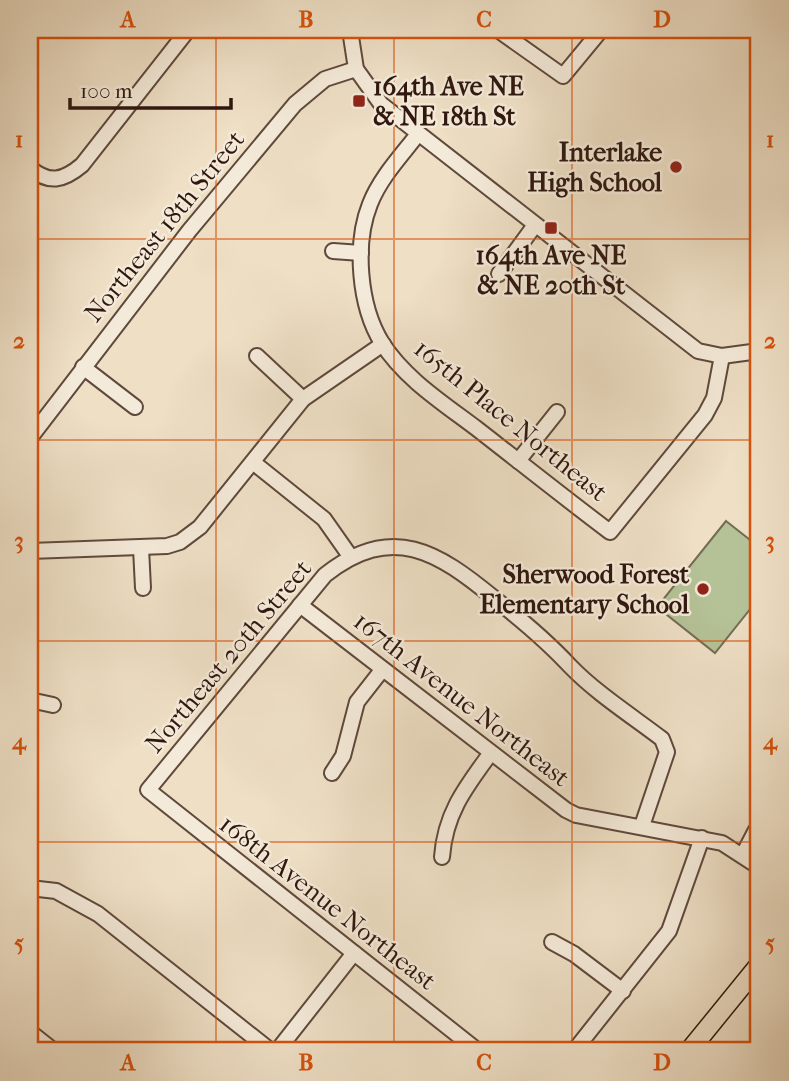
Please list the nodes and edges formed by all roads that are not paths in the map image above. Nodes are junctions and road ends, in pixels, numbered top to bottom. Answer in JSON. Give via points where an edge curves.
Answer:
{"nodes":[{"id":1,"x":188,"y":30,"type":"edge"},
{"id":2,"x":350,"y":30,"type":"edge"},
{"id":3,"x":498,"y":30,"type":"edge"},
{"id":4,"x":601,"y":30,"type":"edge"},
{"id":5,"x":356,"y":69,"type":"junction"},
{"id":6,"x":418,"y":134,"type":"junction"},
{"id":7,"x":30,"y":168,"type":"edge"},
{"id":8,"x":535,"y":225,"type":"junction"},
{"id":9,"x":333,"y":251,"type":"dead end"},
{"id":10,"x":361,"y":253,"type":"junction"},
{"id":11,"x":499,"y":274,"type":"dead end"},
{"id":12,"x":383,"y":344,"type":"junction"},
{"id":13,"x":759,"y":351,"type":"edge"},
{"id":14,"x":257,"y":356,"type":"dead end"},
{"id":15,"x":722,"y":356,"type":"junction"},
{"id":16,"x":83,"y":367,"type":"junction"},
{"id":17,"x":303,"y":399,"type":"junction"},
{"id":18,"x":135,"y":407,"type":"dead end"},
{"id":19,"x":557,"y":412,"type":"dead end"},
{"id":20,"x":30,"y":438,"type":"edge"},
{"id":21,"x":519,"y":461,"type":"junction"},
{"id":22,"x":254,"y":463,"type":"junction"},
{"id":23,"x":141,"y":548,"type":"junction"},
{"id":24,"x":30,"y":551,"type":"edge"},
{"id":25,"x":350,"y":556,"type":"junction"},
{"id":26,"x":144,"y":589,"type":"dead end"},
{"id":27,"x":300,"y":605,"type":"junction"},
{"id":28,"x":382,"y":670,"type":"junction"},
{"id":29,"x":30,"y":700,"type":"edge"},
{"id":30,"x":53,"y":705,"type":"dead end"},
{"id":31,"x":490,"y":754,"type":"junction"},
{"id":32,"x":332,"y":772,"type":"dead end"},
{"id":33,"x":148,"y":790,"type":"joint"},
{"id":34,"x":642,"y":827,"type":"junction"},
{"id":35,"x":756,"y":830,"type":"dead end"},
{"id":36,"x":702,"y":838,"type":"junction"},
{"id":37,"x":743,"y":855,"type":"junction"},
{"id":38,"x":442,"y":857,"type":"dead end"},
{"id":39,"x":759,"y":867,"type":"edge"},
{"id":40,"x":30,"y":888,"type":"edge"},
{"id":41,"x":552,"y":942,"type":"dead end"},
{"id":42,"x":354,"y":953,"type":"junction"},
{"id":43,"x":759,"y":965,"type":"edge"},
{"id":44,"x":623,"y":991,"type":"junction"},
{"id":45,"x":30,"y":1032,"type":"edge"},
{"id":46,"x":48,"y":1049,"type":"edge"},
{"id":47,"x":271,"y":1051,"type":"edge"},
{"id":48,"x":277,"y":1051,"type":"edge"},
{"id":49,"x":478,"y":1051,"type":"edge"},
{"id":50,"x":574,"y":1051,"type":"edge"},
{"id":51,"x":690,"y":1051,"type":"edge"}],
"edges":[{"from":1,"to":7,"type":"street","via":[[82,165],[62,178],[43,178]]},
{"from":2,"to":5,"type":"street"},
{"from":3,"to":4,"type":"street","via":[[563,76]]},
{"from":5,"to":6,"type":"street","via":[[374,97]]},
{"from":5,"to":16,"type":"street","name":"Northeast 18th Street","via":[[325,79],[295,104]]},
{"from":6,"to":8,"type":"street"},
{"from":6,"to":10,"type":"street","name":"165th Place Northeast","via":[[370,203]]},
{"from":8,"to":11,"type":"street"},
{"from":8,"to":15,"type":"street","via":[[698,351]]},
{"from":9,"to":10,"type":"street"},
{"from":10,"to":12,"type":"street","name":"165th Place Northeast","via":[[370,320]]},
{"from":12,"to":17,"type":"street"},
{"from":12,"to":21,"type":"street","name":"165th Place Northeast","via":[[430,393]]},
{"from":13,"to":15,"type":"street"},
{"from":14,"to":17,"type":"street"},
{"from":15,"to":21,"type":"street","name":"165th Place Northeast","via":[[714,398],[705,415],[610,533]]},
{"from":16,"to":18,"type":"street"},
{"from":16,"to":20,"type":"street","name":"Northeast 18th Street"},
{"from":17,"to":22,"type":"street"},
{"from":19,"to":21,"type":"street"},
{"from":22,"to":23,"type":"street","via":[[191,536],[167,546]]},
{"from":22,"to":25,"type":"street","via":[[324,519]]},
{"from":23,"to":24,"type":"street"},
{"from":23,"to":26,"type":"street"},
{"from":25,"to":27,"type":"street","name":"Northeast 20th Street","via":[[325,575]]},
{"from":25,"to":34,"type":"street","via":[[409,548],[451,564],[662,739],[667,752]]},
{"from":27,"to":28,"type":"street","name":"167th Avenue Northeast"},
{"from":27,"to":33,"type":"street","name":"Northeast 20th Street"},
{"from":28,"to":31,"type":"street","name":"167th Avenue Northeast"},
{"from":28,"to":32,"type":"street","via":[[357,702],[343,756]]},
{"from":29,"to":30,"type":"street"},
{"from":31,"to":34,"type":"street","name":"167th Avenue Northeast","via":[[576,815]]},
{"from":31,"to":38,"type":"street","via":[[459,795],[448,819]]},
{"from":33,"to":42,"type":"street","name":"168th Avenue Northeast"},
{"from":34,"to":36,"type":"street","name":"167th Avenue Northeast"},
{"from":35,"to":37,"type":"street"},
{"from":36,"to":37,"type":"street","name":"167th Avenue Northeast"},
{"from":36,"to":44,"type":"street","via":[[669,931]]},
{"from":37,"to":39,"type":"street","name":"167th Avenue Northeast"},
{"from":40,"to":47,"type":"street","via":[[56,891],[98,914]]},
{"from":41,"to":44,"type":"street"},
{"from":42,"to":48,"type":"street"},
{"from":42,"to":49,"type":"street","name":"168th Avenue Northeast"},
{"from":43,"to":51,"type":"main road"},
{"from":44,"to":50,"type":"street"},
{"from":45,"to":46,"type":"street"}]}
